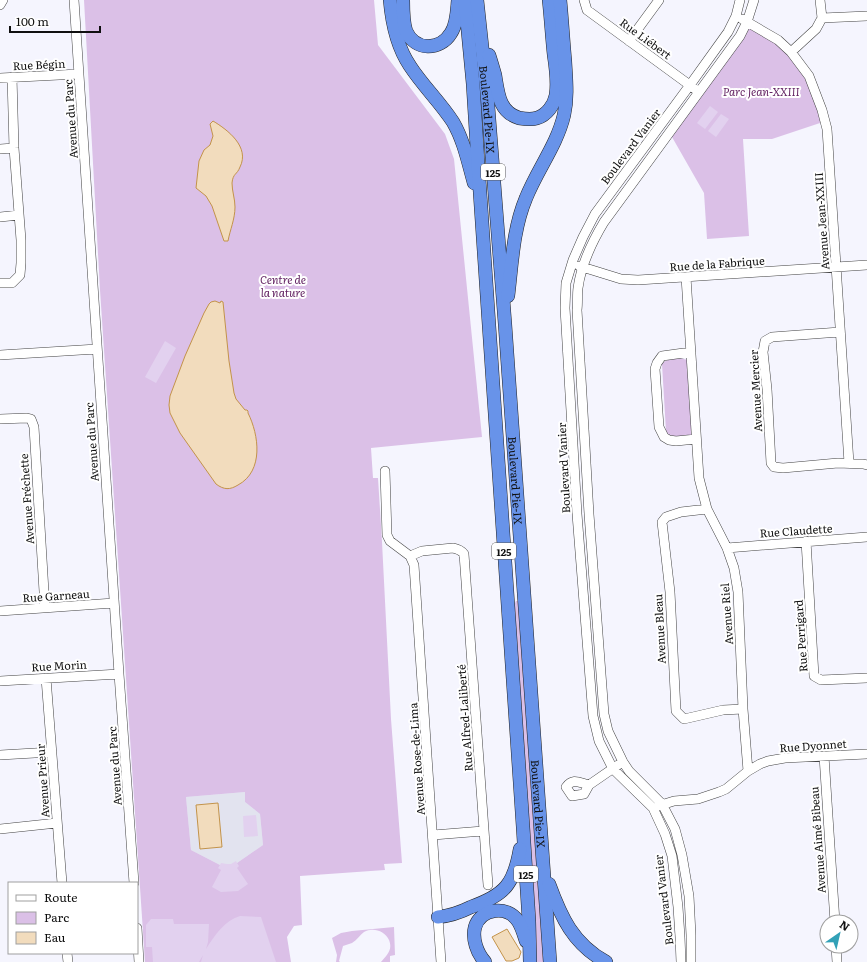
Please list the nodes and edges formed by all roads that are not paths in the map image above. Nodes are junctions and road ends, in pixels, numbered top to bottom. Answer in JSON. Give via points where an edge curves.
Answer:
{"nodes":[{"id":1,"x":3,"y":0,"type":"edge"},
{"id":2,"x":74,"y":0,"type":"edge"},
{"id":3,"x":390,"y":0,"type":"edge"},
{"id":4,"x":403,"y":0,"type":"edge"},
{"id":5,"x":458,"y":0,"type":"edge"},
{"id":6,"x":465,"y":0,"type":"edge"},
{"id":7,"x":477,"y":0,"type":"edge"},
{"id":8,"x":549,"y":0,"type":"edge"},
{"id":9,"x":560,"y":0,"type":"edge"},
{"id":10,"x":584,"y":0,"type":"edge"},
{"id":11,"x":660,"y":0,"type":"edge"},
{"id":12,"x":740,"y":0,"type":"edge"},
{"id":13,"x":754,"y":0,"type":"edge"},
{"id":14,"x":820,"y":0,"type":"edge"},
{"id":15,"x":0,"y":5,"type":"edge"},
{"id":16,"x":736,"y":16,"type":"junction"},
{"id":17,"x":867,"y":16,"type":"edge"},
{"id":18,"x":822,"y":18,"type":"junction"},
{"id":19,"x":479,"y":20,"type":"junction"},
{"id":20,"x":747,"y":22,"type":"junction"},
{"id":21,"x":629,"y":41,"type":"junction"},
{"id":22,"x":791,"y":52,"type":"junction"},
{"id":23,"x":79,"y":74,"type":"junction"},
{"id":24,"x":12,"y":77,"type":"junction"},
{"id":25,"x":0,"y":78,"type":"edge"},
{"id":26,"x":690,"y":85,"type":"junction"},
{"id":27,"x":699,"y":92,"type":"junction"},
{"id":28,"x":14,"y":148,"type":"junction"},
{"id":29,"x":0,"y":149,"type":"edge"},
{"id":30,"x":481,"y":207,"type":"junction"},
{"id":31,"x":19,"y":215,"type":"junction"},
{"id":32,"x":0,"y":217,"type":"edge"},
{"id":33,"x":572,"y":264,"type":"junction"},
{"id":34,"x":867,"y":265,"type":"edge"},
{"id":35,"x":583,"y":267,"type":"junction"},
{"id":36,"x":836,"y":267,"type":"junction"},
{"id":37,"x":686,"y":277,"type":"junction"},
{"id":38,"x":0,"y":283,"type":"edge"},
{"id":39,"x":505,"y":324,"type":"junction"},
{"id":40,"x":840,"y":332,"type":"junction"},
{"id":41,"x":97,"y":349,"type":"junction"},
{"id":42,"x":691,"y":352,"type":"junction"},
{"id":43,"x":0,"y":355,"type":"edge"},
{"id":44,"x":0,"y":420,"type":"edge"},
{"id":45,"x":696,"y":439,"type":"junction"},
{"id":46,"x":849,"y":463,"type":"junction"},
{"id":47,"x":867,"y":465,"type":"edge"},
{"id":48,"x":385,"y":471,"type":"dead end"},
{"id":49,"x":707,"y":509,"type":"junction"},
{"id":50,"x":867,"y":537,"type":"edge"},
{"id":51,"x":806,"y":542,"type":"junction"},
{"id":52,"x":727,"y":548,"type":"junction"},
{"id":53,"x":410,"y":556,"type":"junction"},
{"id":54,"x":114,"y":603,"type":"junction"},
{"id":55,"x":45,"y":608,"type":"junction"},
{"id":56,"x":0,"y":611,"type":"edge"},
{"id":57,"x":119,"y":674,"type":"junction"},
{"id":58,"x":46,"y":678,"type":"junction"},
{"id":59,"x":867,"y":678,"type":"edge"},
{"id":60,"x":0,"y":681,"type":"edge"},
{"id":61,"x":744,"y":709,"type":"junction"},
{"id":62,"x":52,"y":752,"type":"junction"},
{"id":63,"x":867,"y":754,"type":"edge"},
{"id":64,"x":0,"y":755,"type":"edge"},
{"id":65,"x":824,"y":756,"type":"junction"},
{"id":66,"x":623,"y":762,"type":"junction"},
{"id":67,"x":613,"y":769,"type":"junction"},
{"id":68,"x":748,"y":771,"type":"junction"},
{"id":69,"x":589,"y":785,"type":"dead end"},
{"id":70,"x":657,"y":806,"type":"junction"},
{"id":71,"x":58,"y":823,"type":"junction"},
{"id":72,"x":523,"y":827,"type":"junction"},
{"id":73,"x":0,"y":829,"type":"edge"},
{"id":74,"x":483,"y":831,"type":"junction"},
{"id":75,"x":433,"y":835,"type":"junction"},
{"id":76,"x":543,"y":869,"type":"junction"},
{"id":77,"x":62,"y":882,"type":"edge"},
{"id":78,"x":134,"y":882,"type":"edge"},
{"id":79,"x":488,"y":885,"type":"dead end"},
{"id":80,"x":834,"y":914,"type":"edge"},
{"id":81,"x":438,"y":918,"type":"junction"},
{"id":82,"x":138,"y":945,"type":"edge"},
{"id":83,"x":529,"y":949,"type":"junction"},
{"id":84,"x":139,"y":962,"type":"edge"},
{"id":85,"x":442,"y":962,"type":"edge"},
{"id":86,"x":485,"y":962,"type":"edge"},
{"id":87,"x":530,"y":962,"type":"edge"},
{"id":88,"x":550,"y":962,"type":"edge"},
{"id":89,"x":606,"y":962,"type":"edge"},
{"id":90,"x":681,"y":962,"type":"edge"},
{"id":91,"x":691,"y":962,"type":"edge"}],
"edges":[{"from":1,"to":15,"type":"street"},
{"from":2,"to":23,"type":"street","name":"Avenue du Parc"},
{"from":3,"to":30,"type":"highway","via":[[400,47],[410,66],[450,118],[459,134]]},
{"from":4,"to":5,"type":"highway","via":[[408,35],[419,44],[431,46],[446,40],[451,34]]},
{"from":6,"to":30,"type":"highway","name":"Boulevard Pie-IX","number":"125"},
{"from":7,"to":19,"type":"highway","name":"Boulevard Pie-IX","number":"125"},
{"from":8,"to":19,"type":"highway","via":[[556,92],[555,100],[549,109],[537,118],[518,117],[509,113],[503,106]]},
{"from":9,"to":39,"type":"highway","via":[[566,80],[565,108],[556,138],[520,214]]},
{"from":10,"to":21,"type":"street","name":"Rue Liébert","via":[[586,10]]},
{"from":11,"to":21,"type":"street"},
{"from":12,"to":16,"type":"street","name":"Boulevard Vanier"},
{"from":13,"to":20,"type":"street","name":"Boulevard Vanier"},
{"from":14,"to":18,"type":"street"},
{"from":16,"to":20,"type":"street","name":"Avenue Jean-XXIII"},
{"from":16,"to":26,"type":"street","name":"Boulevard Vanier","via":[[728,32]]},
{"from":17,"to":18,"type":"street"},
{"from":18,"to":22,"type":"street","via":[[816,28]]},
{"from":19,"to":39,"type":"highway","name":"Boulevard Pie-IX","number":"125"},
{"from":20,"to":22,"type":"street","name":"Avenue Jean-XXIII","via":[[778,40]]},
{"from":20,"to":27,"type":"street","name":"Boulevard Vanier","via":[[740,36]]},
{"from":21,"to":26,"type":"street","name":"Rue Liébert"},
{"from":22,"to":36,"type":"street","name":"Avenue Jean-XXIII","via":[[809,76],[827,129]]},
{"from":23,"to":24,"type":"street","name":"Rue Bégin"},
{"from":23,"to":41,"type":"street","name":"Avenue du Parc"},
{"from":24,"to":25,"type":"street","name":"Rue Bégin"},
{"from":24,"to":28,"type":"street"},
{"from":26,"to":27,"type":"street","name":"Rue Liébert"},
{"from":26,"to":33,"type":"street","name":"Boulevard Vanier","via":[[595,214]]},
{"from":27,"to":35,"type":"street","name":"Boulevard Vanier","via":[[604,222]]},
{"from":28,"to":29,"type":"street"},
{"from":28,"to":31,"type":"street"},
{"from":30,"to":72,"type":"highway","name":"Boulevard Pie-IX","number":"125"},
{"from":31,"to":32,"type":"street"},
{"from":31,"to":38,"type":"street","via":[[20,275],[12,283]]},
{"from":33,"to":35,"type":"street","name":"Rue de la Fabrique"},
{"from":33,"to":67,"type":"street","name":"Boulevard Vanier","via":[[566,283],[565,308],[577,514],[593,716],[599,741]]},
{"from":34,"to":36,"type":"street","name":"Rue de la Fabrique"},
{"from":35,"to":37,"type":"street","name":"Rue de la Fabrique","via":[[621,279]]},
{"from":35,"to":66,"type":"street","name":"Boulevard Vanier","via":[[578,288],[577,310],[604,714],[608,731]]},
{"from":36,"to":37,"type":"street","name":"Rue de la Fabrique"},
{"from":36,"to":40,"type":"street","name":"Avenue Jean-XXIII"},
{"from":37,"to":42,"type":"street","name":"Avenue Riel"},
{"from":39,"to":76,"type":"highway","name":"Boulevard Pie-IX","number":"125"},
{"from":40,"to":46,"type":"street","name":"Avenue Jean-XXIII"},
{"from":40,"to":46,"type":"street","name":"Avenue Mercier","via":[[772,337],[765,341],[771,463],[774,467],[783,468]]},
{"from":41,"to":43,"type":"street"},
{"from":41,"to":54,"type":"street","name":"Avenue du Parc"},
{"from":42,"to":45,"type":"street","name":"Avenue Riel"},
{"from":42,"to":45,"type":"street","via":[[662,356],[655,369],[659,427],[664,437],[676,441]]},
{"from":44,"to":55,"type":"street","name":"Avenue Fréchette","via":[[27,418],[34,427]]},
{"from":45,"to":49,"type":"street","name":"Avenue Riel","via":[[699,478]]},
{"from":46,"to":47,"type":"street"},
{"from":48,"to":53,"type":"street","via":[[387,535],[390,541]]},
{"from":49,"to":52,"type":"street","name":"Avenue Riel"},
{"from":49,"to":61,"type":"street","name":"Avenue Bleau","via":[[681,512],[666,517],[662,522],[670,592],[676,711],[684,720],[723,710]]},
{"from":50,"to":51,"type":"street","name":"Rue Claudette"},
{"from":51,"to":52,"type":"street","name":"Rue Claudette"},
{"from":51,"to":59,"type":"street","name":"Rue Perrigard","via":[[814,676],[822,680]]},
{"from":52,"to":61,"type":"street","name":"Avenue Riel","via":[[738,592]]},
{"from":53,"to":74,"type":"street","name":"Rue Alfred-Laliberté","via":[[422,551],[453,548],[464,554]]},
{"from":53,"to":75,"type":"street","name":"Avenue Rose-de-Lima","via":[[414,565]]},
{"from":54,"to":55,"type":"street","name":"Rue Garneau"},
{"from":54,"to":57,"type":"street","name":"Avenue du Parc"},
{"from":55,"to":56,"type":"street","name":"Rue Garneau"},
{"from":57,"to":58,"type":"street","name":"Rue Morin"},
{"from":57,"to":78,"type":"street","name":"Avenue du Parc"},
{"from":58,"to":60,"type":"street","name":"Rue Morin"},
{"from":58,"to":62,"type":"street","name":"Avenue Prieur"},
{"from":61,"to":68,"type":"street","name":"Avenue Riel"},
{"from":62,"to":64,"type":"street"},
{"from":62,"to":71,"type":"street","name":"Avenue Prieur"},
{"from":63,"to":65,"type":"street","name":"Rue Dyonnet"},
{"from":65,"to":68,"type":"street","name":"Rue Dyonnet","via":[[768,761]]},
{"from":65,"to":80,"type":"street","name":"Avenue Aimé Bibeau"},
{"from":66,"to":67,"type":"street"},
{"from":66,"to":70,"type":"street","name":"Boulevard Vanier"},
{"from":67,"to":69,"type":"street"},
{"from":67,"to":70,"type":"street","name":"Boulevard Vanier"},
{"from":68,"to":70,"type":"street","name":"Rue Dyonnet","via":[[719,792],[698,799],[674,801]]},
{"from":70,"to":90,"type":"street","name":"Boulevard Vanier","via":[[672,856]]},
{"from":70,"to":91,"type":"street","name":"Boulevard Vanier","via":[[675,829],[682,854],[689,896]]},
{"from":71,"to":73,"type":"street"},
{"from":71,"to":77,"type":"street","name":"Avenue Prieur"},
{"from":72,"to":81,"type":"highway","via":[[516,867],[511,880],[503,890],[481,904]]},
{"from":72,"to":83,"type":"highway","name":"Boulevard Pie-IX","number":"125"},
{"from":74,"to":75,"type":"street"},
{"from":74,"to":79,"type":"street","name":"Rue Alfred-Laliberté"},
{"from":75,"to":81,"type":"street","name":"Avenue Rose-de-Lima"},
{"from":76,"to":88,"type":"highway","name":"Boulevard Pie-IX","number":"125"},
{"from":76,"to":89,"type":"highway","via":[[570,930],[587,949]]},
{"from":81,"to":85,"type":"street","name":"Avenue Rose-de-Lima"},
{"from":82,"to":84,"type":"street"},
{"from":83,"to":86,"type":"highway","via":[[516,918],[504,911],[492,911],[480,919],[474,930],[477,948]]},
{"from":83,"to":87,"type":"highway","name":"Boulevard Pie-IX","number":"125"}]}
